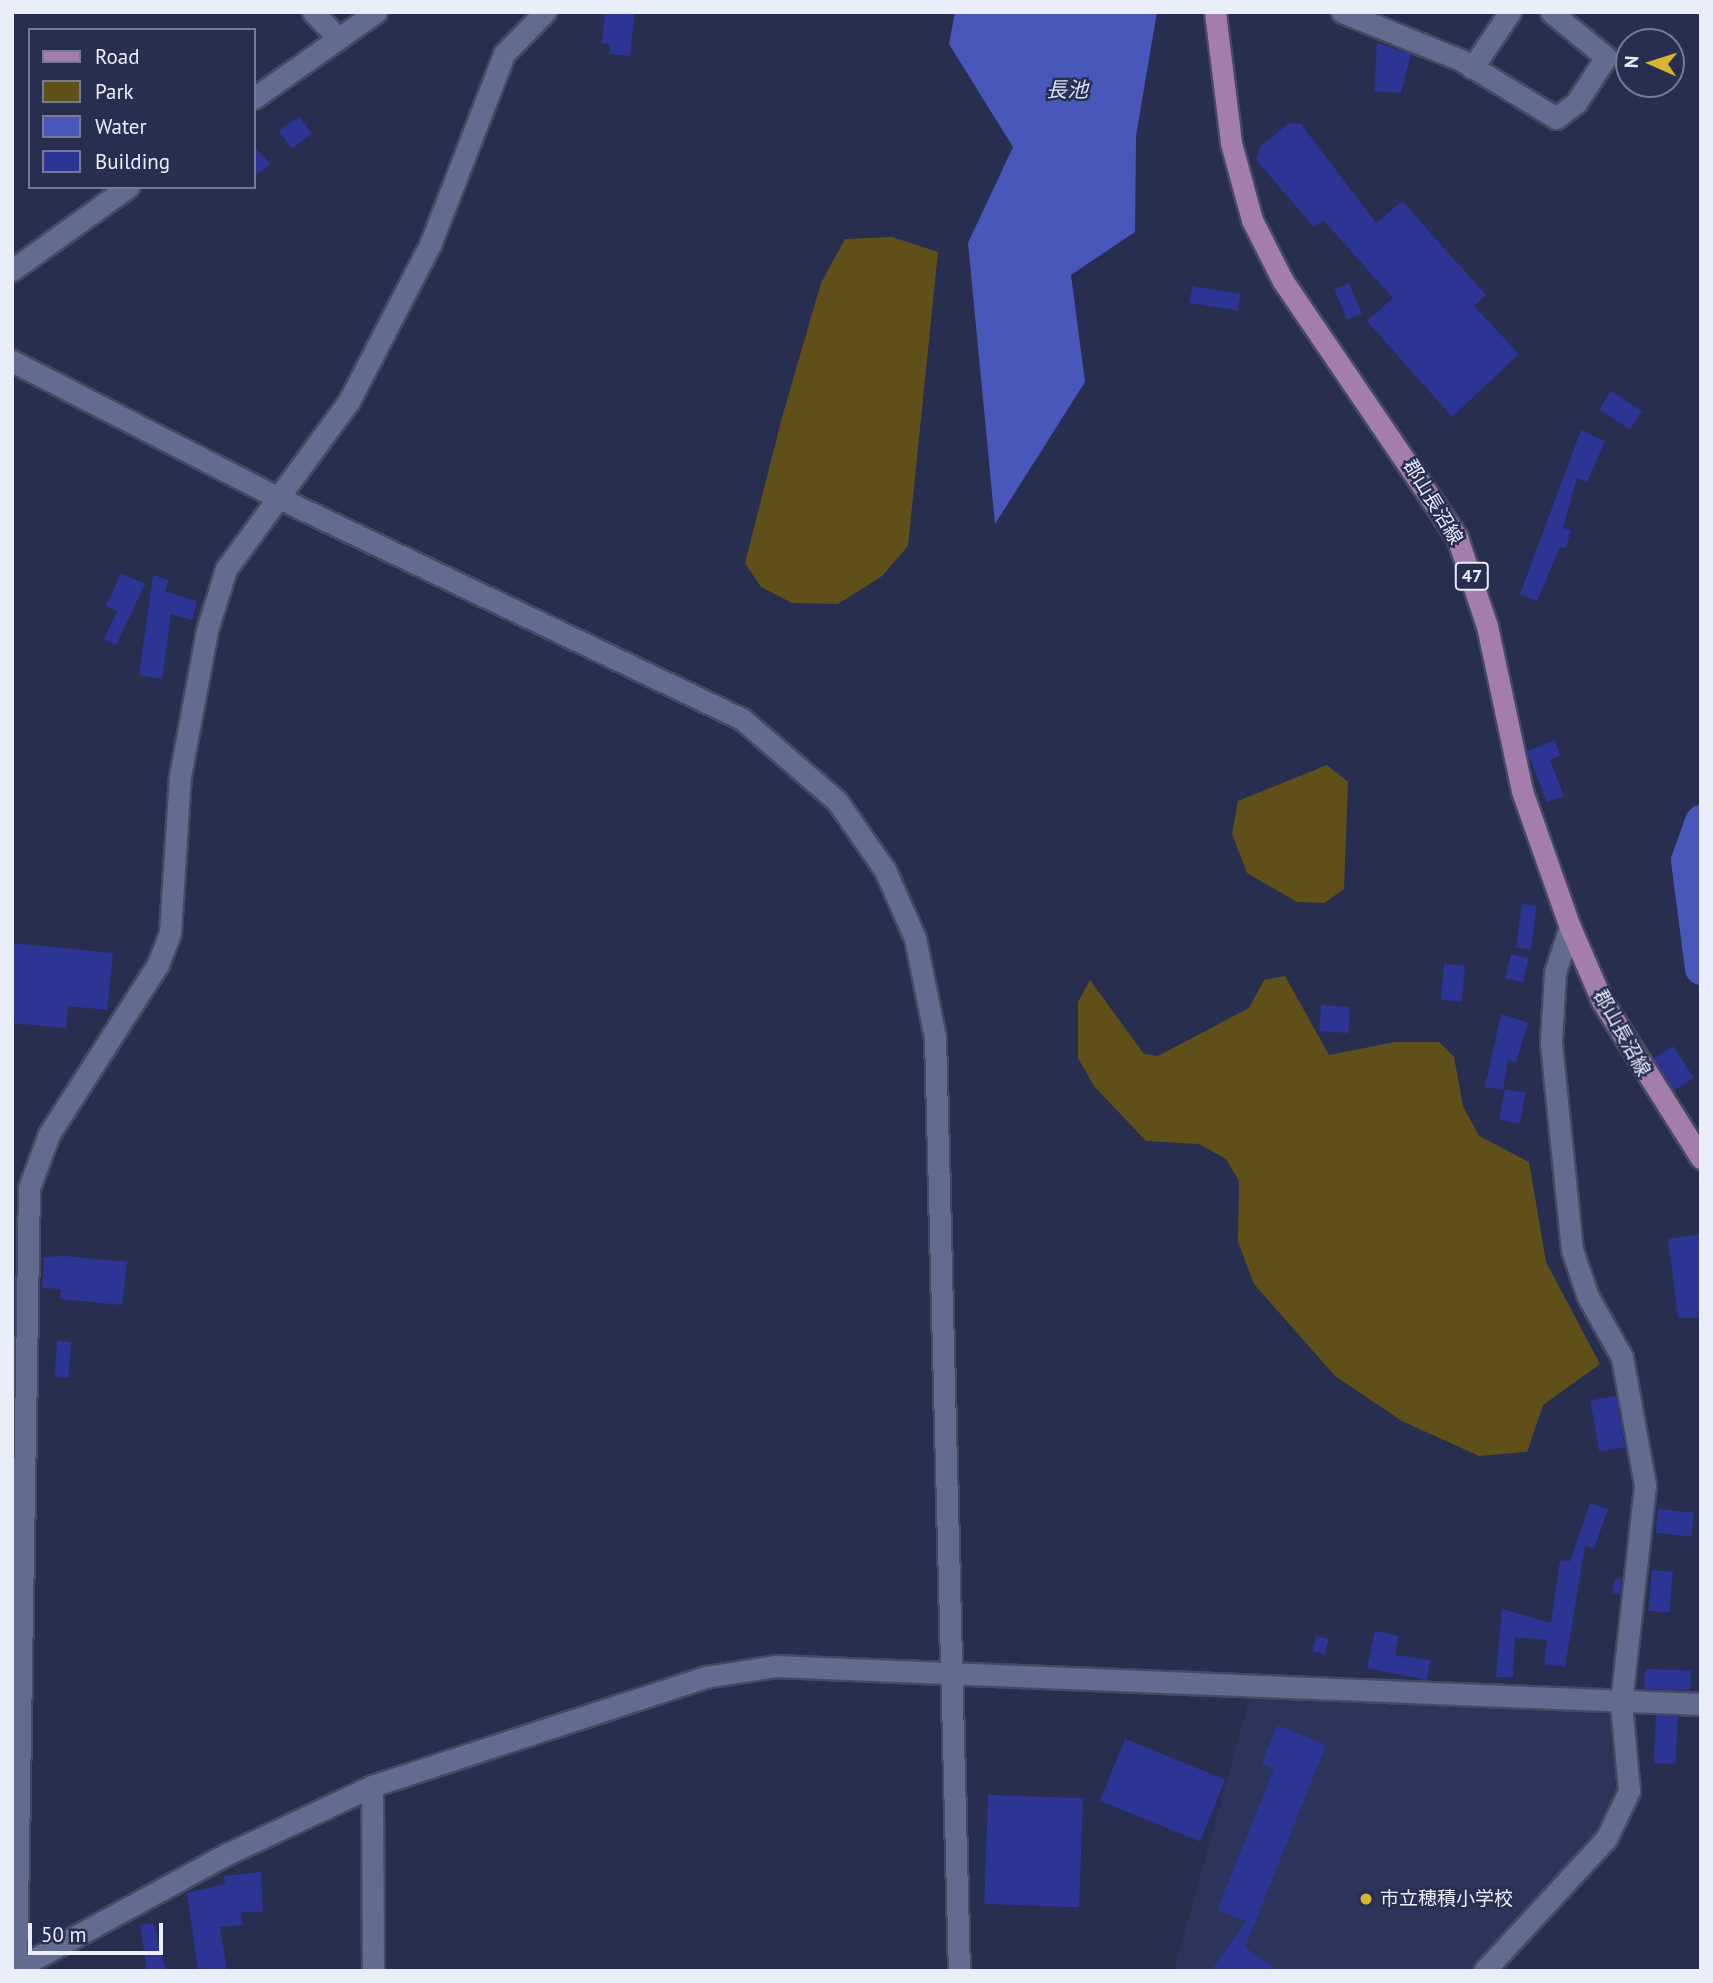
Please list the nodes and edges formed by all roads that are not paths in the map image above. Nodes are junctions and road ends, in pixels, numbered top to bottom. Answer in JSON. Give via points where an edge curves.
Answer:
{"nodes":[{"id":1,"x":313,"y":12,"type":"edge"},
{"id":2,"x":376,"y":12,"type":"edge"},
{"id":3,"x":545,"y":12,"type":"edge"},
{"id":4,"x":1215,"y":12,"type":"edge"},
{"id":5,"x":1342,"y":12,"type":"edge"},
{"id":6,"x":1510,"y":12,"type":"edge"},
{"id":7,"x":1551,"y":12,"type":"edge"},
{"id":8,"x":338,"y":38,"type":"junction"},
{"id":9,"x":1472,"y":68,"type":"junction"},
{"id":10,"x":256,"y":97,"type":"edge"},
{"id":11,"x":125,"y":189,"type":"edge"},
{"id":12,"x":12,"y":270,"type":"edge"},
{"id":13,"x":12,"y":361,"type":"edge"},
{"id":14,"x":275,"y":496,"type":"junction"},
{"id":15,"x":1570,"y":927,"type":"junction"},
{"id":16,"x":1701,"y":1158,"type":"edge"},
{"id":17,"x":15,"y":1560,"type":"edge"},
{"id":18,"x":953,"y":1673,"type":"junction"},
{"id":19,"x":1621,"y":1703,"type":"junction"},
{"id":20,"x":1701,"y":1704,"type":"edge"},
{"id":21,"x":372,"y":1786,"type":"junction"},
{"id":22,"x":15,"y":1970,"type":"edge"},
{"id":23,"x":373,"y":1971,"type":"edge"},
{"id":24,"x":959,"y":1971,"type":"edge"},
{"id":25,"x":1484,"y":1971,"type":"edge"}],
"edges":[{"from":1,"to":8,"type":"street"},
{"from":2,"to":8,"type":"street"},
{"from":3,"to":14,"type":"street","via":[[503,54],[430,245],[349,401]]},
{"from":4,"to":15,"type":"main road","name":"郡山長沼線","number":"47","via":[[1231,143],[1252,220],[1283,281],[1457,537],[1487,626],[1522,792]]},
{"from":5,"to":9,"type":"street"},
{"from":6,"to":9,"type":"street"},
{"from":7,"to":9,"type":"street","via":[[1606,57],[1564,114],[1548,117]]},
{"from":8,"to":10,"type":"street"},
{"from":11,"to":12,"type":"street"},
{"from":13,"to":14,"type":"street"},
{"from":14,"to":17,"type":"street","via":[[226,569],[207,630],[180,775],[170,933],[158,964],[55,1123],[29,1188]]},
{"from":14,"to":18,"type":"street","via":[[742,719],[837,801],[885,870],[915,938],[936,1037]]},
{"from":15,"to":16,"type":"main road","name":"郡山長沼線","number":"47","via":[[1602,1001]]},
{"from":15,"to":19,"type":"street","via":[[1555,972],[1551,1042],[1572,1250],[1588,1297],[1622,1357],[1645,1485]]},
{"from":17,"to":22,"type":"street"},
{"from":18,"to":19,"type":"street"},
{"from":18,"to":21,"type":"street","via":[[775,1666],[705,1677]]},
{"from":18,"to":24,"type":"street"},
{"from":19,"to":20,"type":"street"},
{"from":19,"to":25,"type":"street","via":[[1626,1806],[1581,1868]]},
{"from":21,"to":22,"type":"street","via":[[227,1854]]},
{"from":21,"to":23,"type":"street"}]}
